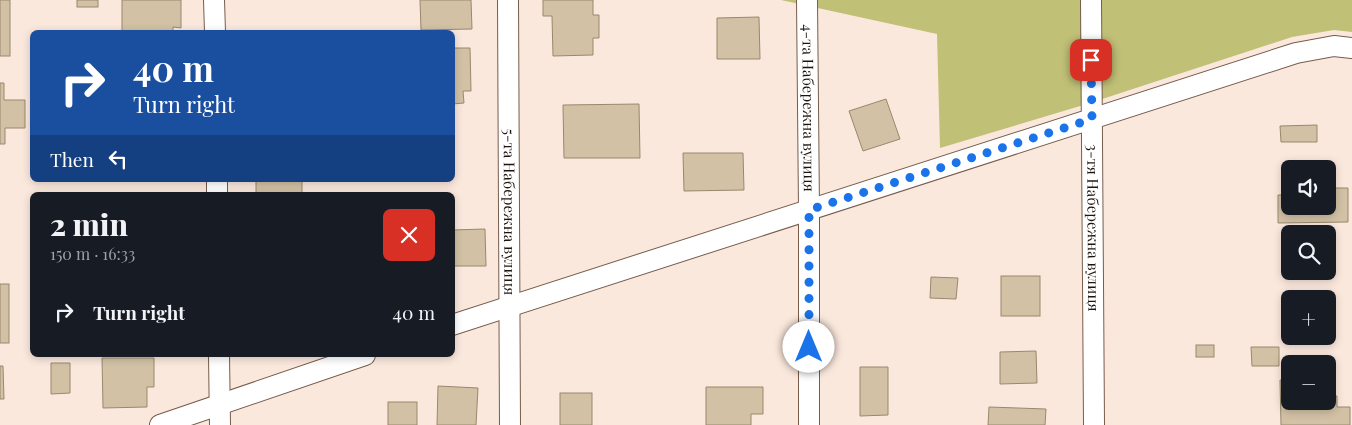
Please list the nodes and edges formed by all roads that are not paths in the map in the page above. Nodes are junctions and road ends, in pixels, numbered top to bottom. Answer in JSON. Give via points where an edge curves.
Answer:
{"nodes":[{"id":1,"x":214,"y":0,"type":"edge"},
{"id":2,"x":508,"y":0,"type":"edge"},
{"id":3,"x":807,"y":0,"type":"edge"},
{"id":4,"x":1091,"y":0,"type":"edge"},
{"id":5,"x":215,"y":30,"type":"edge"},
{"id":6,"x":1352,"y":48,"type":"edge"},
{"id":7,"x":1092,"y":119,"type":"junction"},
{"id":8,"x":809,"y":210,"type":"junction"},
{"id":9,"x":509,"y":306,"type":"junction"},
{"id":10,"x":455,"y":324,"type":"edge"},
{"id":11,"x":219,"y":357,"type":"edge"},
{"id":12,"x":359,"y":357,"type":"edge"},
{"id":13,"x":220,"y":404,"type":"junction"},
{"id":14,"x":160,"y":425,"type":"edge"},
{"id":15,"x":220,"y":425,"type":"edge"},
{"id":16,"x":510,"y":425,"type":"edge"},
{"id":17,"x":809,"y":425,"type":"edge"},
{"id":18,"x":1094,"y":425,"type":"edge"}],
"edges":[{"from":1,"to":5,"type":"street"},
{"from":2,"to":9,"type":"street","name":"5-та Набережна вулиця"},
{"from":3,"to":8,"type":"street","name":"4-та Набережна вулиця"},
{"from":4,"to":7,"type":"street","name":"3-тя Набережна вулиця"},
{"from":6,"to":7,"type":"street","via":[[1334,46],[1296,53]]},
{"from":7,"to":8,"type":"street"},
{"from":7,"to":18,"type":"street","name":"3-тя Набережна вулиця"},
{"from":8,"to":9,"type":"street"},
{"from":8,"to":17,"type":"street","name":"4-та Набережна вулиця"},
{"from":9,"to":10,"type":"street"},
{"from":9,"to":16,"type":"street","name":"5-та Набережна вулиця"},
{"from":11,"to":13,"type":"street"},
{"from":12,"to":13,"type":"street"},
{"from":13,"to":14,"type":"street"},
{"from":13,"to":15,"type":"street"}]}
